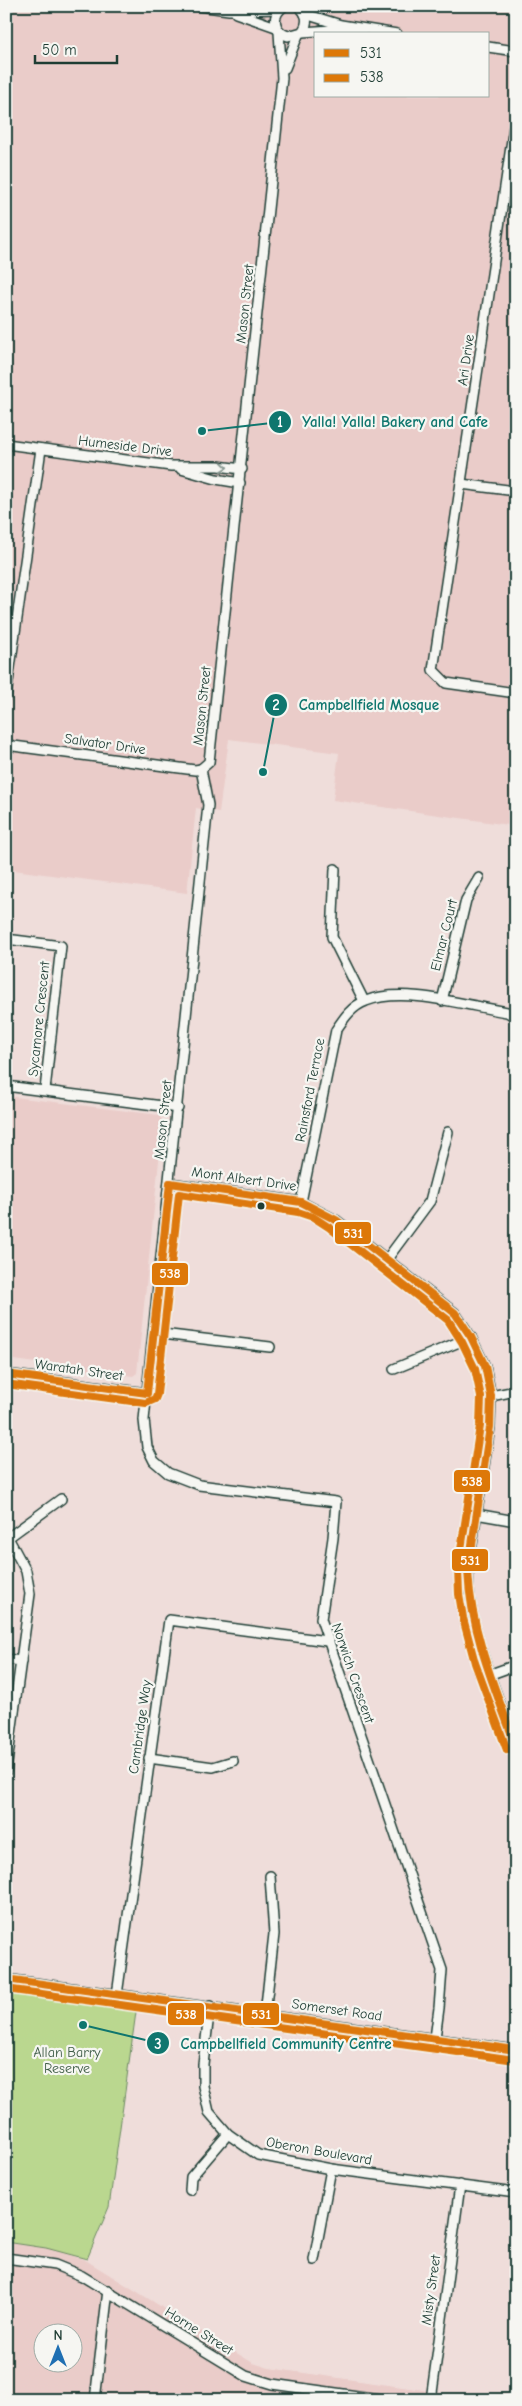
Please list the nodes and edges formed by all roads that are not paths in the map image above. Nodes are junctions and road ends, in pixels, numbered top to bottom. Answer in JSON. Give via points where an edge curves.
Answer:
{"nodes":[{"id":1,"x":199,"y":6,"type":"edge"},
{"id":2,"x":282,"y":8,"type":"edge"},
{"id":3,"x":303,"y":9,"type":"edge"},
{"id":4,"x":229,"y":10,"type":"junction"},
{"id":5,"x":278,"y":30,"type":"junction"},
{"id":6,"x":369,"y":30,"type":"junction"},
{"id":7,"x":383,"y":32,"type":"edge"},
{"id":8,"x":300,"y":34,"type":"junction"},
{"id":9,"x":490,"y":47,"type":"edge"},
{"id":10,"x":516,"y":51,"type":"edge"},
{"id":11,"x":282,"y":78,"type":"junction"},
{"id":12,"x":516,"y":113,"type":"edge"},
{"id":13,"x":6,"y":444,"type":"edge"},
{"id":14,"x":41,"y":449,"type":"junction"},
{"id":15,"x":171,"y":466,"type":"junction"},
{"id":16,"x":242,"y":469,"type":"junction"},
{"id":17,"x":240,"y":483,"type":"junction"},
{"id":18,"x":461,"y":484,"type":"junction"},
{"id":19,"x":516,"y":491,"type":"edge"},
{"id":20,"x":516,"y":693,"type":"edge"},
{"id":21,"x":6,"y":696,"type":"edge"},
{"id":22,"x":6,"y":745,"type":"edge"},
{"id":23,"x":201,"y":769,"type":"junction"},
{"id":24,"x":335,"y":869,"type":"dead end"},
{"id":25,"x":479,"y":878,"type":"dead end"},
{"id":26,"x":6,"y":939,"type":"edge"},
{"id":27,"x":364,"y":1001,"type":"junction"},
{"id":28,"x":442,"y":1001,"type":"junction"},
{"id":29,"x":516,"y":1017,"type":"edge"},
{"id":30,"x":6,"y":1086,"type":"edge"},
{"id":31,"x":45,"y":1090,"type":"junction"},
{"id":32,"x":178,"y":1108,"type":"junction"},
{"id":33,"x":448,"y":1132,"type":"dead end"},
{"id":34,"x":170,"y":1183,"type":"junction"},
{"id":35,"x":301,"y":1202,"type":"junction"},
{"id":36,"x":387,"y":1259,"type":"junction"},
{"id":37,"x":154,"y":1333,"type":"junction"},
{"id":38,"x":471,"y":1337,"type":"junction"},
{"id":39,"x":270,"y":1347,"type":"dead end"},
{"id":40,"x":394,"y":1370,"type":"dead end"},
{"id":41,"x":6,"y":1374,"type":"edge"},
{"id":42,"x":516,"y":1390,"type":"edge"},
{"id":43,"x":147,"y":1393,"type":"junction"},
{"id":44,"x":491,"y":1396,"type":"junction"},
{"id":45,"x":61,"y":1499,"type":"dead end"},
{"id":46,"x":476,"y":1514,"type":"junction"},
{"id":47,"x":516,"y":1521,"type":"edge"},
{"id":48,"x":8,"y":1535,"type":"edge"},
{"id":49,"x":327,"y":1641,"type":"junction"},
{"id":50,"x":6,"y":1659,"type":"edge"},
{"id":51,"x":21,"y":1661,"type":"junction"},
{"id":52,"x":516,"y":1665,"type":"edge"},
{"id":53,"x":490,"y":1674,"type":"junction"},
{"id":54,"x":516,"y":1747,"type":"edge"},
{"id":55,"x":150,"y":1758,"type":"junction"},
{"id":56,"x":233,"y":1761,"type":"dead end"},
{"id":57,"x":6,"y":1771,"type":"edge"},
{"id":58,"x":270,"y":1876,"type":"dead end"},
{"id":59,"x":6,"y":1979,"type":"edge"},
{"id":60,"x":116,"y":1995,"type":"junction"},
{"id":61,"x":210,"y":2006,"type":"junction"},
{"id":62,"x":265,"y":2014,"type":"junction"},
{"id":63,"x":435,"y":2038,"type":"junction"},
{"id":64,"x":516,"y":2050,"type":"edge"},
{"id":65,"x":228,"y":2134,"type":"junction"},
{"id":66,"x":331,"y":2169,"type":"junction"},
{"id":67,"x":460,"y":2185,"type":"junction"},
{"id":68,"x":190,"y":2190,"type":"dead end"},
{"id":69,"x":516,"y":2193,"type":"edge"},
{"id":70,"x":6,"y":2258,"type":"edge"},
{"id":71,"x":314,"y":2260,"type":"dead end"},
{"id":72,"x":108,"y":2290,"type":"junction"},
{"id":73,"x":94,"y":2400,"type":"edge"},
{"id":74,"x":386,"y":2400,"type":"edge"},
{"id":75,"x":431,"y":2400,"type":"edge"}],
"edges":[{"from":1,"to":4,"type":"street"},
{"from":2,"to":4,"type":"street"},
{"from":2,"to":5,"type":"street","name":"Mason Street","via":[[275,18]]},
{"from":3,"to":6,"type":"street","via":[[341,25]]},
{"from":3,"to":8,"type":"street","name":"Mason Street","via":[[307,24]]},
{"from":4,"to":5,"type":"street"},
{"from":5,"to":8,"type":"street","via":[[288,36]]},
{"from":5,"to":11,"type":"street","name":"Mason Street"},
{"from":6,"to":7,"type":"street"},
{"from":6,"to":8,"type":"street","via":[[330,29]]},
{"from":8,"to":11,"type":"street","name":"Mason Street","via":[[288,55]]},
{"from":9,"to":10,"type":"street"},
{"from":11,"to":16,"type":"street","name":"Mason Street"},
{"from":12,"to":18,"type":"street","name":"Ari Drive"},
{"from":13,"to":14,"type":"street","name":"Humeside Drive"},
{"from":14,"to":15,"type":"street","name":"Humeside Drive"},
{"from":14,"to":21,"type":"street"},
{"from":15,"to":16,"type":"street","name":"Humeside Drive","one_way":true},
{"from":15,"to":17,"type":"street"},
{"from":16,"to":17,"type":"street","name":"Mason Street"},
{"from":17,"to":23,"type":"street","name":"Mason Street","via":[[210,762]]},
{"from":18,"to":19,"type":"street"},
{"from":18,"to":20,"type":"street","name":"Ari Drive","via":[[433,670],[446,683]]},
{"from":22,"to":23,"type":"street","name":"Salvator Drive"},
{"from":23,"to":32,"type":"street","name":"Mason Street","via":[[208,805]]},
{"from":24,"to":27,"type":"street","via":[[332,937]]},
{"from":25,"to":28,"type":"street","name":"Elmar Court","via":[[466,900]]},
{"from":26,"to":31,"type":"street","name":"Sycamore Crescent","via":[[61,946]]},
{"from":27,"to":28,"type":"street","name":"Rainsford Terrace","via":[[394,996]]},
{"from":27,"to":35,"type":"street","name":"Rainsford Terrace","via":[[348,1012],[336,1030]]},
{"from":28,"to":29,"type":"street","name":"Rainsford Terrace","via":[[507,1012]]},
{"from":30,"to":31,"type":"street"},
{"from":31,"to":32,"type":"street"},
{"from":32,"to":34,"type":"street","name":"Mason Street"},
{"from":33,"to":36,"type":"street","via":[[430,1201]]},
{"from":34,"to":35,"type":"street","name":"Mont Albert Drive"},
{"from":34,"to":37,"type":"street","name":"Mason Street"},
{"from":35,"to":36,"type":"street","name":"Mont Albert Drive","via":[[336,1220]]},
{"from":36,"to":38,"type":"street","name":"Mont Albert Drive","via":[[455,1313]]},
{"from":37,"to":39,"type":"street"},
{"from":37,"to":43,"type":"street","name":"Mason Street"},
{"from":38,"to":40,"type":"street"},
{"from":38,"to":44,"type":"street","name":"Mont Albert Drive","via":[[485,1366]]},
{"from":41,"to":43,"type":"street","name":"Waratah Street"},
{"from":42,"to":44,"type":"street"},
{"from":43,"to":49,"type":"street","name":"Norwich Crescent","via":[[144,1420],[147,1447],[154,1461],[168,1473],[199,1485],[336,1502],[321,1619]]},
{"from":44,"to":46,"type":"street","name":"Mont Albert Drive","via":[[490,1427]]},
{"from":45,"to":48,"type":"street"},
{"from":46,"to":47,"type":"street"},
{"from":46,"to":53,"type":"street","name":"Mont Albert Drive","via":[[468,1592],[472,1618]]},
{"from":48,"to":51,"type":"street","via":[[26,1571],[30,1594]]},
{"from":49,"to":55,"type":"street","name":"Cambridge Way","via":[[169,1620]]},
{"from":49,"to":63,"type":"street","name":"Norwich Crescent","via":[[442,1970]]},
{"from":50,"to":51,"type":"street"},
{"from":51,"to":57,"type":"street"},
{"from":52,"to":53,"type":"street"},
{"from":53,"to":54,"type":"street","name":"Mont Albert Drive"},
{"from":55,"to":56,"type":"street","via":[[213,1767]]},
{"from":55,"to":60,"type":"street","name":"Cambridge Way"},
{"from":58,"to":62,"type":"street","via":[[274,1934]]},
{"from":59,"to":60,"type":"street","name":"Somerset Road"},
{"from":60,"to":61,"type":"street","name":"Somerset Road"},
{"from":61,"to":62,"type":"street","name":"Somerset Road"},
{"from":61,"to":65,"type":"street","name":"Oberon Boulevard","via":[[203,2086],[209,2112]]},
{"from":62,"to":63,"type":"street","name":"Somerset Road"},
{"from":63,"to":64,"type":"street","name":"Somerset Road"},
{"from":65,"to":66,"type":"street","name":"Oberon Boulevard","via":[[258,2155]]},
{"from":65,"to":68,"type":"street","via":[[191,2177]]},
{"from":66,"to":67,"type":"street","name":"Oberon Boulevard"},
{"from":66,"to":71,"type":"street"},
{"from":67,"to":69,"type":"street","name":"Oberon Boulevard"},
{"from":67,"to":75,"type":"street","name":"Misty Street"},
{"from":70,"to":72,"type":"street","name":"Horne Street","via":[[62,2268]]},
{"from":72,"to":73,"type":"street"},
{"from":72,"to":74,"type":"street","name":"Horne Street","via":[[246,2376],[272,2384]]}]}
